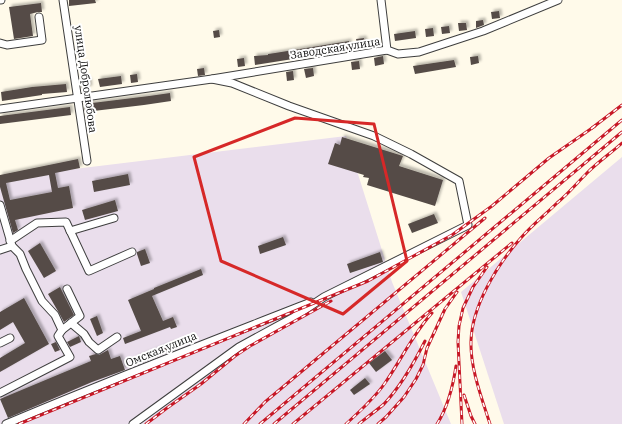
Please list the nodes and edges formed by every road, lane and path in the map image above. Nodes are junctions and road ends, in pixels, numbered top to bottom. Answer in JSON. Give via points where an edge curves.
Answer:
{"nodes":[{"id":1,"x":63,"y":0,"type":"edge"},
{"id":2,"x":381,"y":0,"type":"edge"},
{"id":3,"x":558,"y":0,"type":"edge"},
{"id":4,"x":39,"y":17,"type":"dead end"},
{"id":5,"x":0,"y":43,"type":"edge"},
{"id":6,"x":387,"y":50,"type":"junction"},
{"id":7,"x":212,"y":79,"type":"junction"},
{"id":8,"x":78,"y":98,"type":"junction"},
{"id":9,"x":0,"y":109,"type":"edge"},
{"id":10,"x":87,"y":161,"type":"dead end"},
{"id":11,"x":0,"y":205,"type":"edge"},
{"id":12,"x":114,"y":218,"type":"dead end"},
{"id":13,"x":70,"y":232,"type":"junction"},
{"id":14,"x":11,"y":244,"type":"junction"},
{"id":15,"x":0,"y":250,"type":"edge"},
{"id":16,"x":132,"y":252,"type":"dead end"},
{"id":17,"x":67,"y":289,"type":"dead end"},
{"id":18,"x":324,"y":297,"type":"junction"},
{"id":19,"x":71,"y":323,"type":"junction"},
{"id":20,"x":62,"y":330,"type":"junction"},
{"id":21,"x":117,"y":337,"type":"dead end"},
{"id":22,"x":10,"y":338,"type":"dead end"},
{"id":23,"x":0,"y":343,"type":"edge"},
{"id":24,"x":0,"y":393,"type":"edge"},
{"id":25,"x":6,"y":424,"type":"edge"},
{"id":26,"x":133,"y":424,"type":"edge"}],
"edges":[{"from":1,"to":8,"type":"street","name":"улица Добролюбова"},
{"from":2,"to":6,"type":"street"},
{"from":3,"to":6,"type":"street","name":"Заводская улица","via":[[483,32],[419,52],[398,54]]},
{"from":4,"to":5,"type":"street","via":[[42,40],[7,45]]},
{"from":6,"to":7,"type":"street","name":"Заводская улица"},
{"from":7,"to":8,"type":"street","name":"Заводская улица"},
{"from":7,"to":18,"type":"street","name":"Заводская улица","via":[[232,83],[374,136],[458,181],[468,225]]},
{"from":8,"to":9,"type":"street","name":"Заводская улица"},
{"from":8,"to":10,"type":"street","name":"улица Добролюбова"},
{"from":11,"to":14,"type":"street"},
{"from":12,"to":13,"type":"street"},
{"from":13,"to":14,"type":"street","via":[[66,222],[37,223]]},
{"from":13,"to":16,"type":"street","via":[[89,271]]},
{"from":14,"to":15,"type":"street"},
{"from":14,"to":20,"type":"street","via":[[20,254],[42,301],[55,315]]},
{"from":17,"to":19,"type":"street","via":[[80,316]]},
{"from":18,"to":25,"type":"street","name":"Омская улица"},
{"from":18,"to":26,"type":"street","via":[[294,317],[239,347]]},
{"from":19,"to":20,"type":"street"},
{"from":19,"to":21,"type":"street","via":[[98,350]]},
{"from":20,"to":24,"type":"street","via":[[58,336],[70,357]]},
{"from":22,"to":23,"type":"street"}]}
